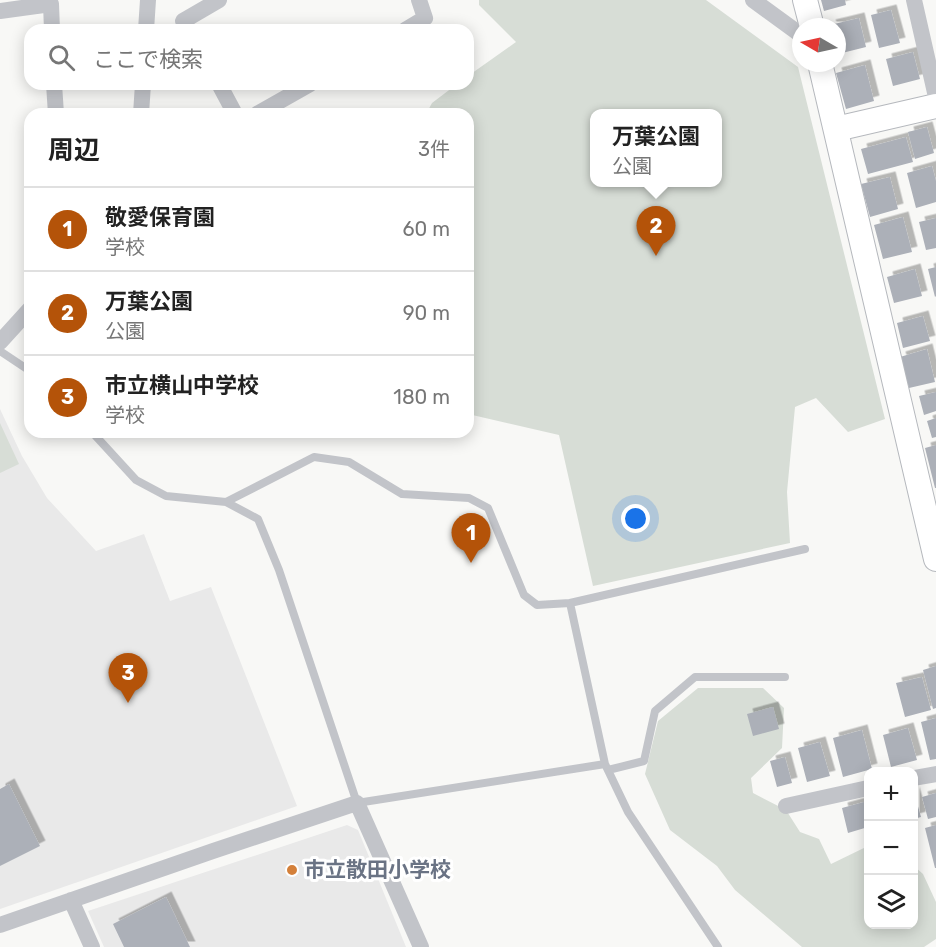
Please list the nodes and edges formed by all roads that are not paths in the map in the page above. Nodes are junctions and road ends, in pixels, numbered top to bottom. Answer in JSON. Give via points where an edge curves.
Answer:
{"nodes":[{"id":1,"x":148,"y":0,"type":"edge"},
{"id":2,"x":219,"y":0,"type":"edge"},
{"id":3,"x":419,"y":0,"type":"edge"},
{"id":4,"x":753,"y":0,"type":"edge"},
{"id":5,"x":805,"y":0,"type":"edge"},
{"id":6,"x":914,"y":0,"type":"edge"},
{"id":7,"x":0,"y":10,"type":"edge"},
{"id":8,"x":810,"y":18,"type":"edge"},
{"id":9,"x":52,"y":24,"type":"edge"},
{"id":10,"x":146,"y":24,"type":"edge"},
{"id":11,"x":185,"y":24,"type":"edge"},
{"id":12,"x":415,"y":24,"type":"edge"},
{"id":13,"x":792,"y":28,"type":"edge"},
{"id":14,"x":822,"y":72,"type":"edge"},
{"id":15,"x":54,"y":90,"type":"edge"},
{"id":16,"x":143,"y":90,"type":"edge"},
{"id":17,"x":222,"y":90,"type":"edge"},
{"id":18,"x":299,"y":90,"type":"edge"},
{"id":19,"x":936,"y":97,"type":"edge"},
{"id":20,"x":936,"y":106,"type":"edge"},
{"id":21,"x":56,"y":108,"type":"edge"},
{"id":22,"x":141,"y":108,"type":"edge"},
{"id":23,"x":232,"y":108,"type":"edge"},
{"id":24,"x":268,"y":108,"type":"edge"},
{"id":25,"x":836,"y":129,"type":"junction"},
{"id":26,"x":24,"y":316,"type":"edge"},
{"id":27,"x":0,"y":342,"type":"edge"},
{"id":28,"x":0,"y":351,"type":"edge"},
{"id":29,"x":24,"y":367,"type":"edge"},
{"id":30,"x":98,"y":438,"type":"edge"},
{"id":31,"x":226,"y":502,"type":"junction"},
{"id":32,"x":805,"y":549,"type":"dead end"},
{"id":33,"x":935,"y":553,"type":"edge"},
{"id":34,"x":570,"y":603,"type":"junction"},
{"id":35,"x":785,"y":677,"type":"dead end"},
{"id":36,"x":606,"y":767,"type":"junction"},
{"id":37,"x":936,"y":774,"type":"edge"},
{"id":38,"x":918,"y":777,"type":"edge"},
{"id":39,"x":864,"y":789,"type":"edge"},
{"id":40,"x":357,"y":803,"type":"junction"},
{"id":41,"x":786,"y":806,"type":"dead end"},
{"id":42,"x":71,"y":900,"type":"junction"},
{"id":43,"x":0,"y":925,"type":"edge"},
{"id":44,"x":92,"y":947,"type":"edge"},
{"id":45,"x":421,"y":947,"type":"edge"},
{"id":46,"x":717,"y":947,"type":"edge"}],
"edges":[{"from":1,"to":10,"type":"street"},
{"from":2,"to":11,"type":"street","via":[[183,21]]},
{"from":3,"to":12,"type":"street","via":[[425,18]]},
{"from":4,"to":13,"type":"street"},
{"from":5,"to":8,"type":"street"},
{"from":6,"to":19,"type":"street"},
{"from":7,"to":9,"type":"street","via":[[51,4]]},
{"from":14,"to":25,"type":"street"},
{"from":15,"to":21,"type":"street"},
{"from":16,"to":22,"type":"street"},
{"from":17,"to":23,"type":"street"},
{"from":18,"to":24,"type":"street"},
{"from":20,"to":25,"type":"street"},
{"from":25,"to":33,"type":"street"},
{"from":26,"to":27,"type":"street"},
{"from":28,"to":29,"type":"lane"},
{"from":30,"to":31,"type":"lane","via":[[136,480],[166,496]]},
{"from":31,"to":34,"type":"lane","via":[[314,457],[349,462],[402,494],[470,498],[488,508],[524,595],[537,605]]},
{"from":31,"to":40,"type":"lane","via":[[258,519],[279,570]]},
{"from":32,"to":34,"type":"lane"},
{"from":34,"to":36,"type":"lane"},
{"from":35,"to":36,"type":"lane","via":[[695,678],[655,711],[644,761]]},
{"from":36,"to":40,"type":"lane"},
{"from":36,"to":46,"type":"lane","via":[[628,812]]},
{"from":37,"to":38,"type":"street"},
{"from":39,"to":41,"type":"street"},
{"from":40,"to":42,"type":"street"},
{"from":40,"to":45,"type":"street"},
{"from":42,"to":43,"type":"street"},
{"from":42,"to":44,"type":"street"}]}
